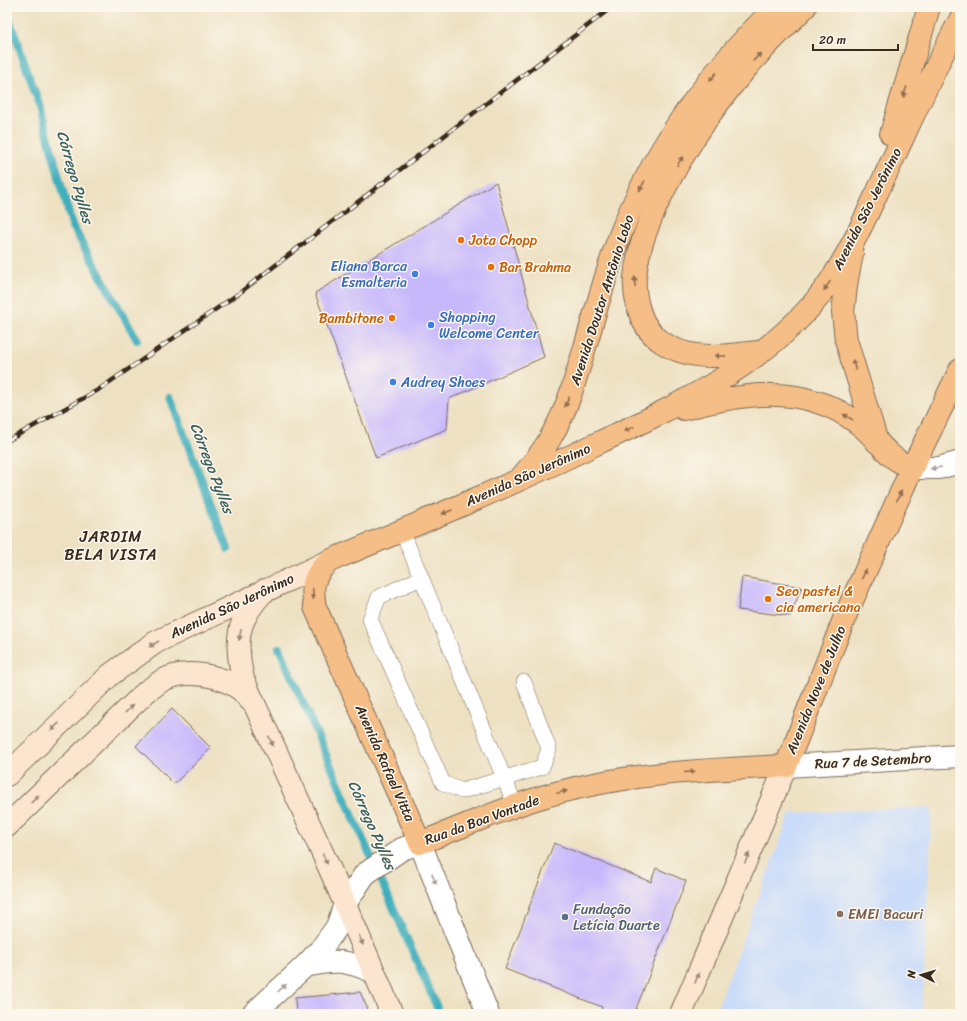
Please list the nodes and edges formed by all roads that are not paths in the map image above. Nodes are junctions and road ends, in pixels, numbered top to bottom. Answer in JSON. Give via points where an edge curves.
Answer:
{"nodes":[{"id":1,"x":776,"y":7,"type":"edge"},
{"id":2,"x":805,"y":7,"type":"edge"},
{"id":3,"x":929,"y":7,"type":"edge"},
{"id":4,"x":957,"y":7,"type":"edge"},
{"id":5,"x":960,"y":20,"type":"edge"},
{"id":6,"x":938,"y":62,"type":"junction"},
{"id":7,"x":860,"y":228,"type":"junction"},
{"id":8,"x":759,"y":352,"type":"junction"},
{"id":9,"x":960,"y":370,"type":"edge"},
{"id":10,"x":651,"y":419,"type":"junction"},
{"id":11,"x":877,"y":442,"type":"junction"},
{"id":12,"x":960,"y":462,"type":"edge"},
{"id":13,"x":912,"y":468,"type":"junction"},
{"id":14,"x":518,"y":482,"type":"junction"},
{"id":15,"x":402,"y":531,"type":"junction"},
{"id":16,"x":329,"y":561,"type":"junction"},
{"id":17,"x":421,"y":578,"type":"junction"},
{"id":18,"x":265,"y":590,"type":"junction"},
{"id":19,"x":524,"y":682,"type":"dead end"},
{"id":20,"x":254,"y":705,"type":"junction"},
{"id":21,"x":960,"y":756,"type":"edge"},
{"id":22,"x":786,"y":766,"type":"junction"},
{"id":23,"x":7,"y":775,"type":"edge"},
{"id":24,"x":504,"y":778,"type":"junction"},
{"id":25,"x":516,"y":806,"type":"junction"},
{"id":26,"x":7,"y":826,"type":"edge"},
{"id":27,"x":411,"y":846,"type":"junction"},
{"id":28,"x":345,"y":904,"type":"junction"},
{"id":29,"x":305,"y":966,"type":"junction"},
{"id":30,"x":374,"y":972,"type":"junction"},
{"id":31,"x":253,"y":1014,"type":"edge"},
{"id":32,"x":392,"y":1014,"type":"edge"},
{"id":33,"x":488,"y":1014,"type":"edge"},
{"id":34,"x":681,"y":1014,"type":"edge"}],
"edges":[{"from":1,"to":14,"type":"main road","name":"Avenida Doutor Antônio Lobo","one_way":true,"via":[[731,54],[694,101],[659,155],[635,200],[616,246],[573,389],[552,436]]},
{"from":8,"to":2,"type":"main road","one_way":true,"via":[[709,356],[673,349],[655,338],[642,320],[636,300],[635,277],[640,248],[677,166],[710,115],[748,67]]},
{"from":3,"to":7,"type":"main road","one_way":true},
{"from":4,"to":6,"type":"main road"},
{"from":5,"to":6,"type":"main road"},
{"from":6,"to":7,"type":"main road","name":"Avenida São Jerônimo"},
{"from":7,"to":8,"type":"main road","name":"Avenida São Jerônimo","one_way":true,"via":[[825,289],[809,309]]},
{"from":11,"to":7,"type":"main road","one_way":true,"via":[[846,340],[843,312],[846,279]]},
{"from":8,"to":10,"type":"main road","name":"Avenida São Jerônimo","via":[[722,379]]},
{"from":9,"to":13,"type":"main road","name":"Avenida Nove de Julho"},
{"from":11,"to":10,"type":"main road","one_way":true,"via":[[857,422],[836,410],[812,400],[790,395],[759,394],[723,398]]},
{"from":10,"to":14,"type":"main road","name":"Avenida São Jerônimo","one_way":true},
{"from":11,"to":13,"type":"main road","via":[[897,462]]},
{"from":12,"to":13,"type":"street","one_way":true,"via":[[939,468]]},
{"from":22,"to":13,"type":"main road","name":"Avenida Nove de Julho","one_way":true,"via":[[846,614]]},
{"from":14,"to":15,"type":"main road","name":"Avenida São Jerônimo","one_way":true},
{"from":15,"to":16,"type":"main road","name":"Avenida São Jerônimo"},
{"from":15,"to":17,"type":"lane"},
{"from":16,"to":18,"type":"main road","name":"Avenida São Jerônimo"},
{"from":16,"to":27,"type":"main road","name":"Avenida Rafael Vitta","one_way":true,"via":[[319,570],[314,581],[312,594],[315,607]]},
{"from":17,"to":24,"type":"lane"},
{"from":17,"to":24,"type":"lane","via":[[379,597],[370,618],[443,783],[462,791]]},
{"from":18,"to":20,"type":"main road","one_way":true,"via":[[243,618],[239,638],[238,659],[242,679]]},
{"from":18,"to":23,"type":"main road","name":"Avenida São Jerônimo","one_way":true,"via":[[156,642],[110,675]]},
{"from":19,"to":24,"type":"lane","via":[[549,749],[542,767]]},
{"from":26,"to":20,"type":"main road","one_way":true,"via":[[148,691],[164,680],[183,674],[213,677],[241,690]]},
{"from":20,"to":28,"type":"main road","one_way":true},
{"from":21,"to":22,"type":"street","name":"Rua 7 de Setembro"},
{"from":25,"to":22,"type":"main road","name":"Rua da Boa Vontade","one_way":true,"via":[[604,782],[664,774]]},
{"from":34,"to":22,"type":"main road","name":"Avenida Nove de Julho","one_way":true},
{"from":24,"to":25,"type":"lane"},
{"from":25,"to":27,"type":"main road","name":"Rua da Boa Vontade"},
{"from":27,"to":28,"type":"street","name":"Rua da Boa Vontade","via":[[366,874]]},
{"from":27,"to":33,"type":"street","name":"Avenida Rafael Vitta","one_way":true},
{"from":28,"to":29,"type":"street","name":"Rua da Boa Vontade","via":[[337,927]]},
{"from":28,"to":30,"type":"main road","one_way":true},
{"from":29,"to":30,"type":"street","via":[[329,961],[352,962]]},
{"from":31,"to":29,"type":"street","name":"Rua da Boa Vontade","one_way":true},
{"from":30,"to":32,"type":"main road"}]}
